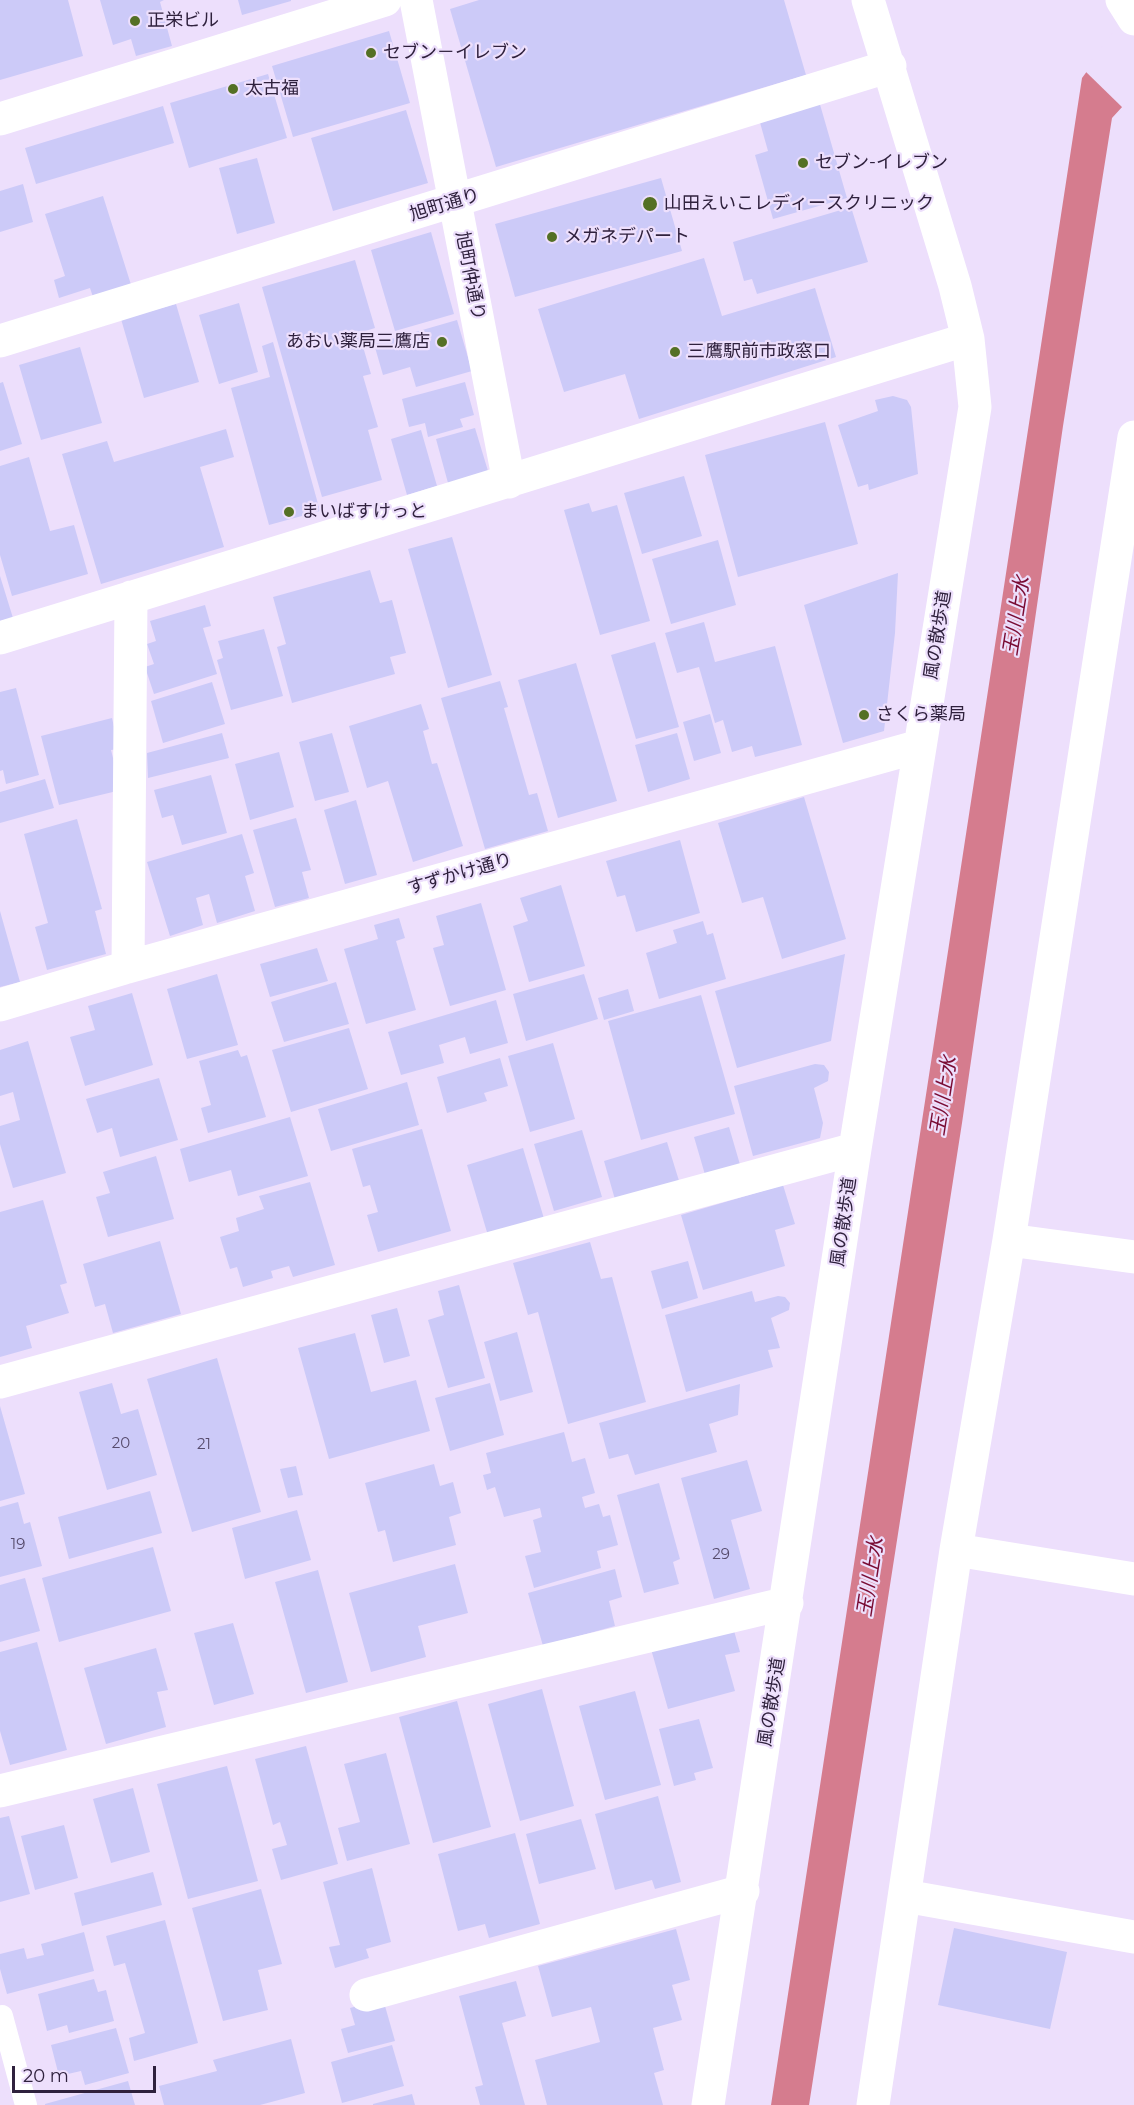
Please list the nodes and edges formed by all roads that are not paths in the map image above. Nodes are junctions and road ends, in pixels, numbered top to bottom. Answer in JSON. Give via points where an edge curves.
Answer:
{"nodes":[{"id":1,"x":385,"y":0,"type":"edge"},
{"id":2,"x":416,"y":0,"type":"edge"},
{"id":3,"x":868,"y":0,"type":"edge"},
{"id":4,"x":890,"y":66,"type":"junction"},
{"id":5,"x":0,"y":119,"type":"edge"},
{"id":6,"x":456,"y":201,"type":"junction"},
{"id":7,"x":968,"y":339,"type":"junction"},
{"id":8,"x":0,"y":340,"type":"edge"},
{"id":9,"x":1134,"y":437,"type":"edge"},
{"id":10,"x":509,"y":482,"type":"junction"},
{"id":11,"x":131,"y":597,"type":"junction"},
{"id":12,"x":0,"y":638,"type":"edge"},
{"id":13,"x":920,"y":746,"type":"junction"},
{"id":14,"x":128,"y":967,"type":"junction"},
{"id":15,"x":0,"y":1005,"type":"edge"},
{"id":16,"x":855,"y":1149,"type":"junction"},
{"id":17,"x":1010,"y":1240,"type":"junction"},
{"id":18,"x":1134,"y":1257,"type":"edge"},
{"id":19,"x":0,"y":1382,"type":"edge"},
{"id":20,"x":956,"y":1550,"type":"junction"},
{"id":21,"x":1134,"y":1579,"type":"edge"},
{"id":22,"x":787,"y":1603,"type":"junction"},
{"id":23,"x":0,"y":1791,"type":"edge"},
{"id":24,"x":743,"y":1890,"type":"junction"},
{"id":25,"x":905,"y":1896,"type":"junction"},
{"id":26,"x":1134,"y":1937,"type":"edge"},
{"id":27,"x":366,"y":1995,"type":"dead end"},
{"id":28,"x":2,"y":2016,"type":"dead end"},
{"id":29,"x":26,"y":2105,"type":"edge"},
{"id":30,"x":708,"y":2105,"type":"edge"},
{"id":31,"x":873,"y":2105,"type":"edge"}],
"edges":[{"from":1,"to":5,"type":"street"},
{"from":2,"to":6,"type":"street","name":"旭町仲通り"},
{"from":3,"to":4,"type":"street","name":"風の散歩道"},
{"from":4,"to":6,"type":"street","name":"旭町通り"},
{"from":4,"to":7,"type":"street","name":"風の散歩道"},
{"from":6,"to":8,"type":"street","name":"旭町通り"},
{"from":6,"to":10,"type":"street","name":"旭町仲通り"},
{"from":7,"to":10,"type":"street"},
{"from":7,"to":13,"type":"street","name":"風の散歩道","via":[[975,406]]},
{"from":9,"to":17,"type":"street"},
{"from":10,"to":11,"type":"street"},
{"from":11,"to":12,"type":"street"},
{"from":11,"to":14,"type":"street"},
{"from":13,"to":14,"type":"street","name":"すずかけ通り"},
{"from":13,"to":16,"type":"street","name":"風の散歩道"},
{"from":14,"to":15,"type":"street","name":"すずかけ通り"},
{"from":16,"to":19,"type":"street"},
{"from":16,"to":22,"type":"street","name":"風の散歩道"},
{"from":17,"to":18,"type":"street"},
{"from":17,"to":20,"type":"street"},
{"from":20,"to":21,"type":"street"},
{"from":20,"to":25,"type":"street"},
{"from":22,"to":23,"type":"street"},
{"from":22,"to":24,"type":"street","name":"風の散歩道"},
{"from":24,"to":27,"type":"street"},
{"from":24,"to":30,"type":"street","name":"風の散歩道"},
{"from":25,"to":26,"type":"street"},
{"from":25,"to":31,"type":"street"},
{"from":28,"to":29,"type":"lane"}]}
